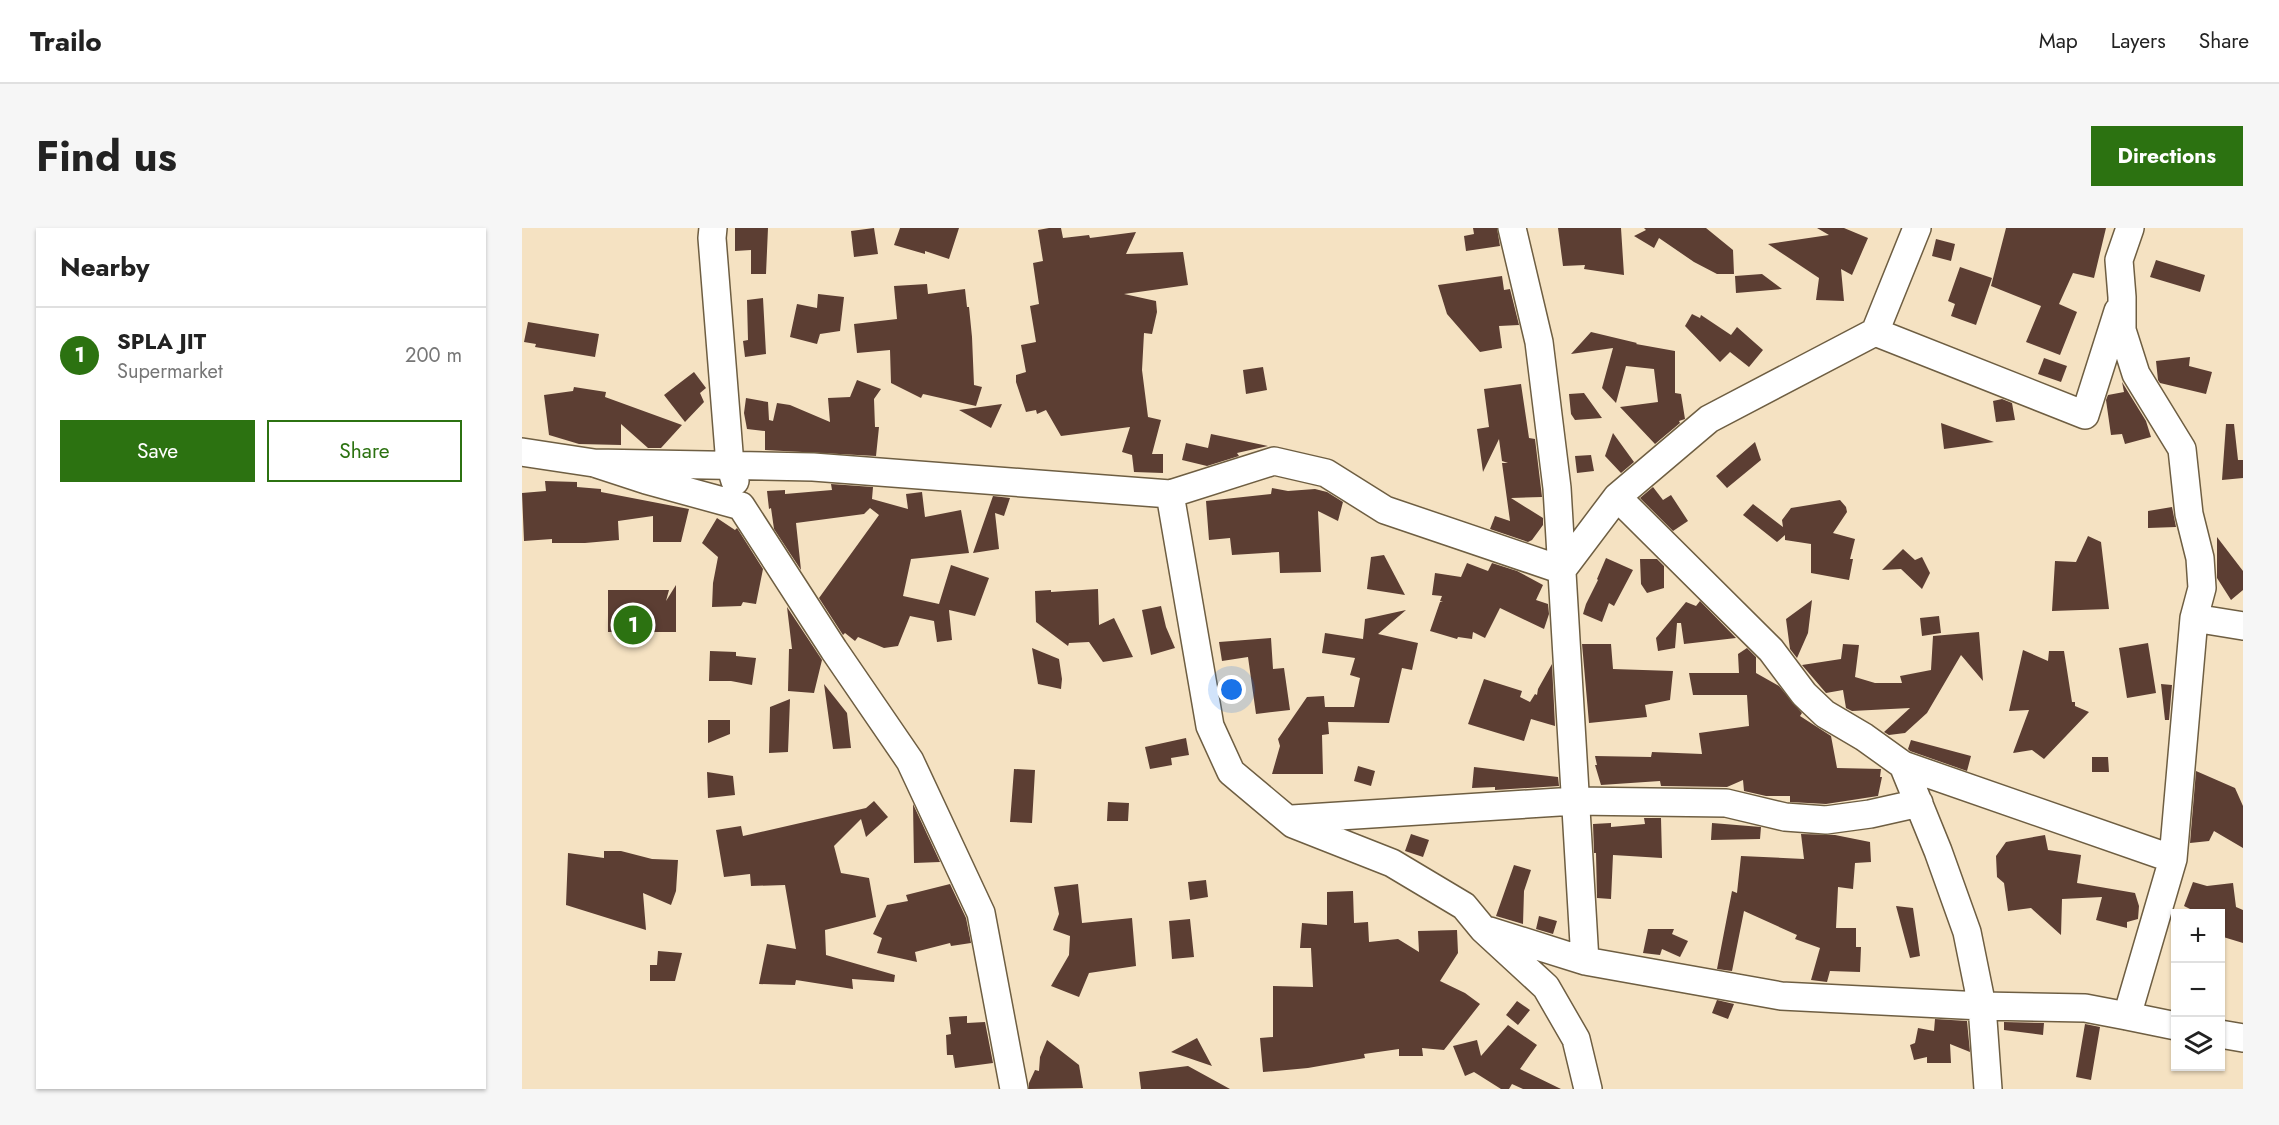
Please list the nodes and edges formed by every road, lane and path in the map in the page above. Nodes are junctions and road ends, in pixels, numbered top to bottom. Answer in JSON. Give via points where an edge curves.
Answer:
{"nodes":[{"id":1,"x":713,"y":228,"type":"edge"},
{"id":2,"x":1512,"y":228,"type":"edge"},
{"id":3,"x":1917,"y":228,"type":"edge"},
{"id":4,"x":2130,"y":228,"type":"edge"},
{"id":5,"x":2122,"y":297,"type":"junction"},
{"id":6,"x":1875,"y":332,"type":"junction"},
{"id":7,"x":522,"y":452,"type":"edge"},
{"id":8,"x":594,"y":463,"type":"junction"},
{"id":9,"x":730,"y":465,"type":"junction"},
{"id":10,"x":1170,"y":494,"type":"junction"},
{"id":11,"x":1617,"y":497,"type":"junction"},
{"id":12,"x":741,"y":506,"type":"junction"},
{"id":13,"x":1562,"y":570,"type":"junction"},
{"id":14,"x":2193,"y":618,"type":"junction"},
{"id":15,"x":2243,"y":626,"type":"edge"},
{"id":16,"x":1903,"y":765,"type":"junction"},
{"id":17,"x":1575,"y":801,"type":"junction"},
{"id":18,"x":1919,"y":803,"type":"junction"},
{"id":19,"x":1287,"y":819,"type":"junction"},
{"id":20,"x":2173,"y":860,"type":"junction"},
{"id":21,"x":1483,"y":929,"type":"junction"},
{"id":22,"x":1585,"y":961,"type":"junction"},
{"id":23,"x":1982,"y":1006,"type":"junction"},
{"id":24,"x":2127,"y":1016,"type":"junction"},
{"id":25,"x":2171,"y":1025,"type":"edge"},
{"id":26,"x":2225,"y":1035,"type":"edge"},
{"id":27,"x":2243,"y":1038,"type":"edge"},
{"id":28,"x":1014,"y":1089,"type":"edge"},
{"id":29,"x":1588,"y":1089,"type":"edge"},
{"id":30,"x":1988,"y":1089,"type":"edge"}],
"edges":[{"from":1,"to":9,"type":"street"},
{"from":2,"to":13,"type":"street","via":[[1539,342],[1557,488]]},
{"from":3,"to":6,"type":"street"},
{"from":4,"to":5,"type":"street","via":[[2119,260]]},
{"from":5,"to":6,"type":"street","via":[[2085,415]]},
{"from":5,"to":14,"type":"street","via":[[2122,330],[2136,374],[2182,450],[2202,588]]},
{"from":6,"to":11,"type":"street","via":[[1709,419]]},
{"from":7,"to":8,"type":"street"},
{"from":8,"to":9,"type":"street"},
{"from":8,"to":12,"type":"street"},
{"from":9,"to":10,"type":"street","via":[[813,467]]},
{"from":9,"to":12,"type":"street"},
{"from":10,"to":13,"type":"street","via":[[1274,461],[1326,473],[1385,510]]},
{"from":10,"to":19,"type":"street","via":[[1210,726],[1231,772]]},
{"from":11,"to":13,"type":"street"},
{"from":11,"to":16,"type":"street","via":[[1771,650],[1804,694],[1825,714]]},
{"from":12,"to":28,"type":"street","via":[[910,761],[981,913]]},
{"from":13,"to":17,"type":"street"},
{"from":14,"to":15,"type":"street"},
{"from":14,"to":20,"type":"street"},
{"from":16,"to":18,"type":"street"},
{"from":16,"to":20,"type":"street"},
{"from":17,"to":18,"type":"street","via":[[1726,803],[1785,817],[1826,820]]},
{"from":17,"to":19,"type":"street"},
{"from":17,"to":22,"type":"street"},
{"from":18,"to":23,"type":"street","via":[[1967,932]]},
{"from":19,"to":21,"type":"street","via":[[1392,863],[1464,906]]},
{"from":20,"to":24,"type":"street"},
{"from":21,"to":22,"type":"street"},
{"from":21,"to":29,"type":"street","via":[[1546,987],[1576,1039]]},
{"from":22,"to":23,"type":"street","via":[[1781,996]]},
{"from":23,"to":24,"type":"street","via":[[2085,1008]]},
{"from":23,"to":30,"type":"street"},
{"from":24,"to":25,"type":"street"},
{"from":26,"to":27,"type":"street"}]}
